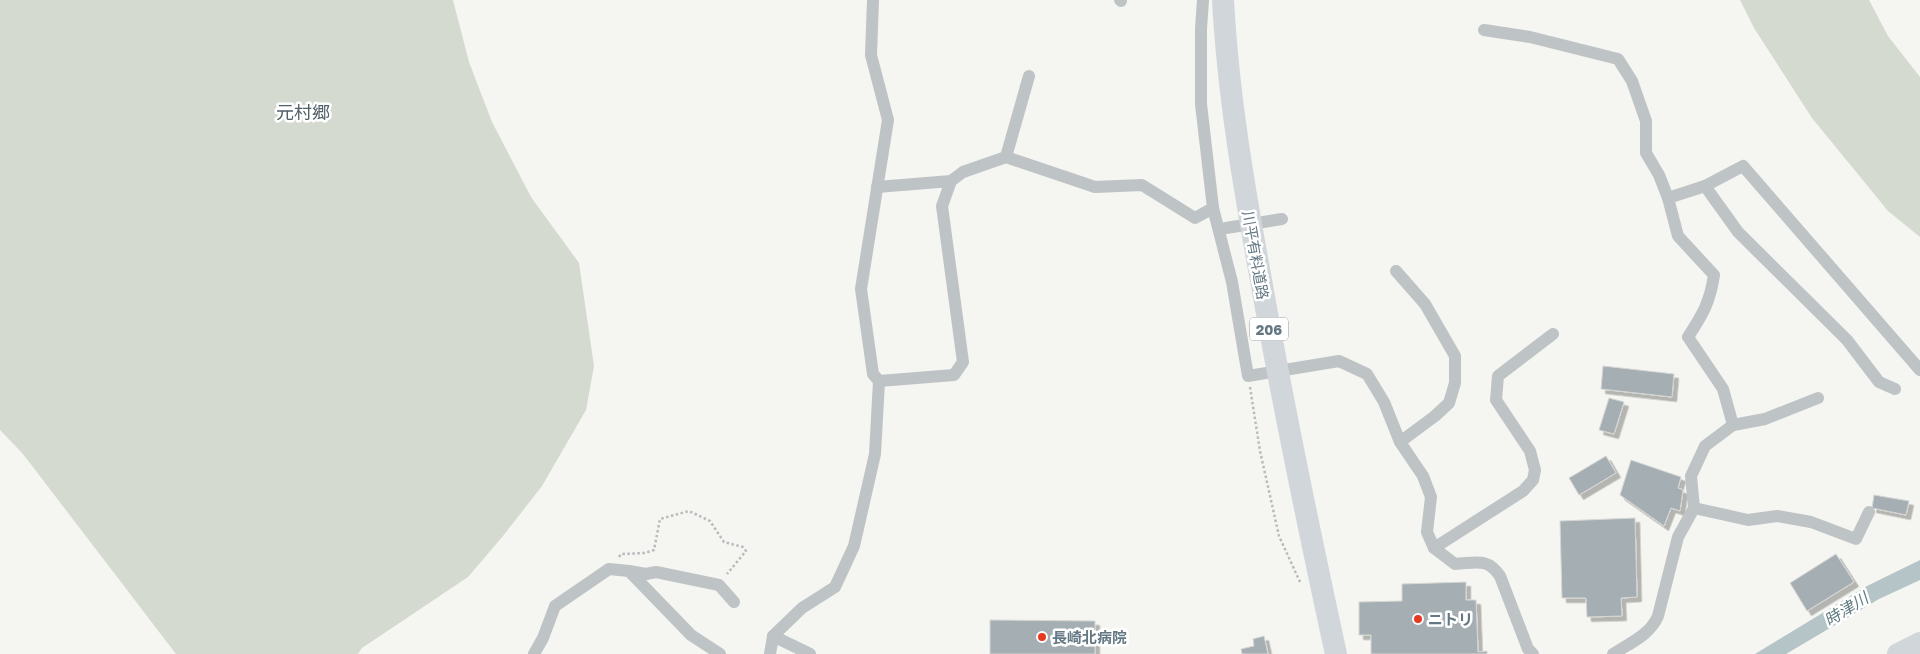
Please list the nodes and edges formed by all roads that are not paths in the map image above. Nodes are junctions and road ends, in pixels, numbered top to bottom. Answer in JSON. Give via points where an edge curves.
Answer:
{"nodes":[{"id":1,"x":874,"y":0,"type":"edge"},
{"id":2,"x":1203,"y":0,"type":"edge"},
{"id":3,"x":1223,"y":0,"type":"edge"},
{"id":4,"x":1234,"y":0,"type":"edge"},
{"id":5,"x":1484,"y":30,"type":"dead end"},
{"id":6,"x":1029,"y":76,"type":"dead end"},
{"id":7,"x":1006,"y":156,"type":"junction"},
{"id":8,"x":951,"y":181,"type":"junction"},
{"id":9,"x":1705,"y":186,"type":"junction"},
{"id":10,"x":878,"y":187,"type":"junction"},
{"id":11,"x":1668,"y":198,"type":"junction"},
{"id":12,"x":1213,"y":208,"type":"junction"},
{"id":13,"x":1282,"y":219,"type":"dead end"},
{"id":14,"x":1226,"y":228,"type":"dead end"},
{"id":15,"x":1396,"y":271,"type":"dead end"},
{"id":16,"x":1553,"y":334,"type":"dead end"},
{"id":17,"x":1920,"y":370,"type":"edge"},
{"id":18,"x":879,"y":381,"type":"junction"},
{"id":19,"x":1895,"y":389,"type":"dead end"},
{"id":20,"x":1818,"y":398,"type":"dead end"},
{"id":21,"x":1733,"y":425,"type":"junction"},
{"id":22,"x":1400,"y":442,"type":"junction"},
{"id":23,"x":1694,"y":508,"type":"junction"},
{"id":24,"x":1869,"y":512,"type":"dead end"},
{"id":25,"x":1434,"y":548,"type":"junction"},
{"id":26,"x":629,"y":571,"type":"junction"},
{"id":27,"x":734,"y":602,"type":"dead end"},
{"id":28,"x":773,"y":636,"type":"junction"},
{"id":29,"x":1920,"y":644,"type":"edge"},
{"id":30,"x":534,"y":654,"type":"edge"},
{"id":31,"x":720,"y":654,"type":"edge"},
{"id":32,"x":770,"y":654,"type":"edge"},
{"id":33,"x":810,"y":654,"type":"edge"},
{"id":34,"x":1336,"y":654,"type":"edge"},
{"id":35,"x":1347,"y":654,"type":"edge"},
{"id":36,"x":1533,"y":654,"type":"edge"},
{"id":37,"x":1613,"y":654,"type":"edge"},
{"id":38,"x":1898,"y":654,"type":"edge"}],
"edges":[{"from":1,"to":10,"type":"street","via":[[871,54],[888,120]]},
{"from":2,"to":12,"type":"street","via":[[1201,104]]},
{"from":3,"to":34,"type":"highway","name":"川平有料道路","number":"206","via":[[1245,194],[1283,405]]},
{"from":4,"to":35,"type":"highway","name":"川平有料道路","number":"206","via":[[1249,132],[1290,394]]},
{"from":5,"to":11,"type":"street","via":[[1530,37],[1618,59],[1632,81],[1646,121],[1646,153]]},
{"from":6,"to":7,"type":"street"},
{"from":7,"to":8,"type":"street","via":[[963,172]]},
{"from":7,"to":12,"type":"street","via":[[1095,187],[1142,185],[1195,218]]},
{"from":8,"to":10,"type":"street"},
{"from":8,"to":18,"type":"street","via":[[942,206],[963,362],[954,375]]},
{"from":9,"to":11,"type":"street"},
{"from":9,"to":17,"type":"street","via":[[1743,166]]},
{"from":9,"to":19,"type":"street","via":[[1738,232],[1847,340],[1879,382]]},
{"from":10,"to":18,"type":"street","via":[[862,289],[873,374]]},
{"from":11,"to":21,"type":"street","via":[[1678,236],[1714,275],[1711,296],[1688,337],[1723,388]]},
{"from":12,"to":22,"type":"street","via":[[1232,282],[1248,376],[1339,361],[1367,374],[1384,402]]},
{"from":13,"to":14,"type":"street"},
{"from":15,"to":22,"type":"street","via":[[1425,304],[1455,356],[1456,382],[1449,403]]},
{"from":16,"to":25,"type":"street","via":[[1498,376],[1496,400],[1530,451],[1536,470],[1533,480],[1522,491]]},
{"from":18,"to":28,"type":"street","via":[[875,454],[854,546],[835,587],[802,608]]},
{"from":20,"to":21,"type":"street","via":[[1765,419]]},
{"from":21,"to":23,"type":"street","via":[[1705,446],[1692,476]]},
{"from":22,"to":25,"type":"street","via":[[1424,476],[1431,497],[1428,532]]},
{"from":23,"to":24,"type":"street","via":[[1748,520],[1778,516],[1811,522],[1856,539]]},
{"from":23,"to":37,"type":"street","via":[[1678,537],[1654,626]]},
{"from":25,"to":36,"type":"street","via":[[1455,564],[1483,562],[1493,566]]},
{"from":26,"to":27,"type":"street","via":[[656,572],[718,585]]},
{"from":26,"to":30,"type":"street","via":[[609,569],[555,606]]},
{"from":26,"to":31,"type":"street","via":[[691,635]]},
{"from":28,"to":32,"type":"street"},
{"from":28,"to":33,"type":"street"},
{"from":29,"to":38,"type":"highway"}]}
